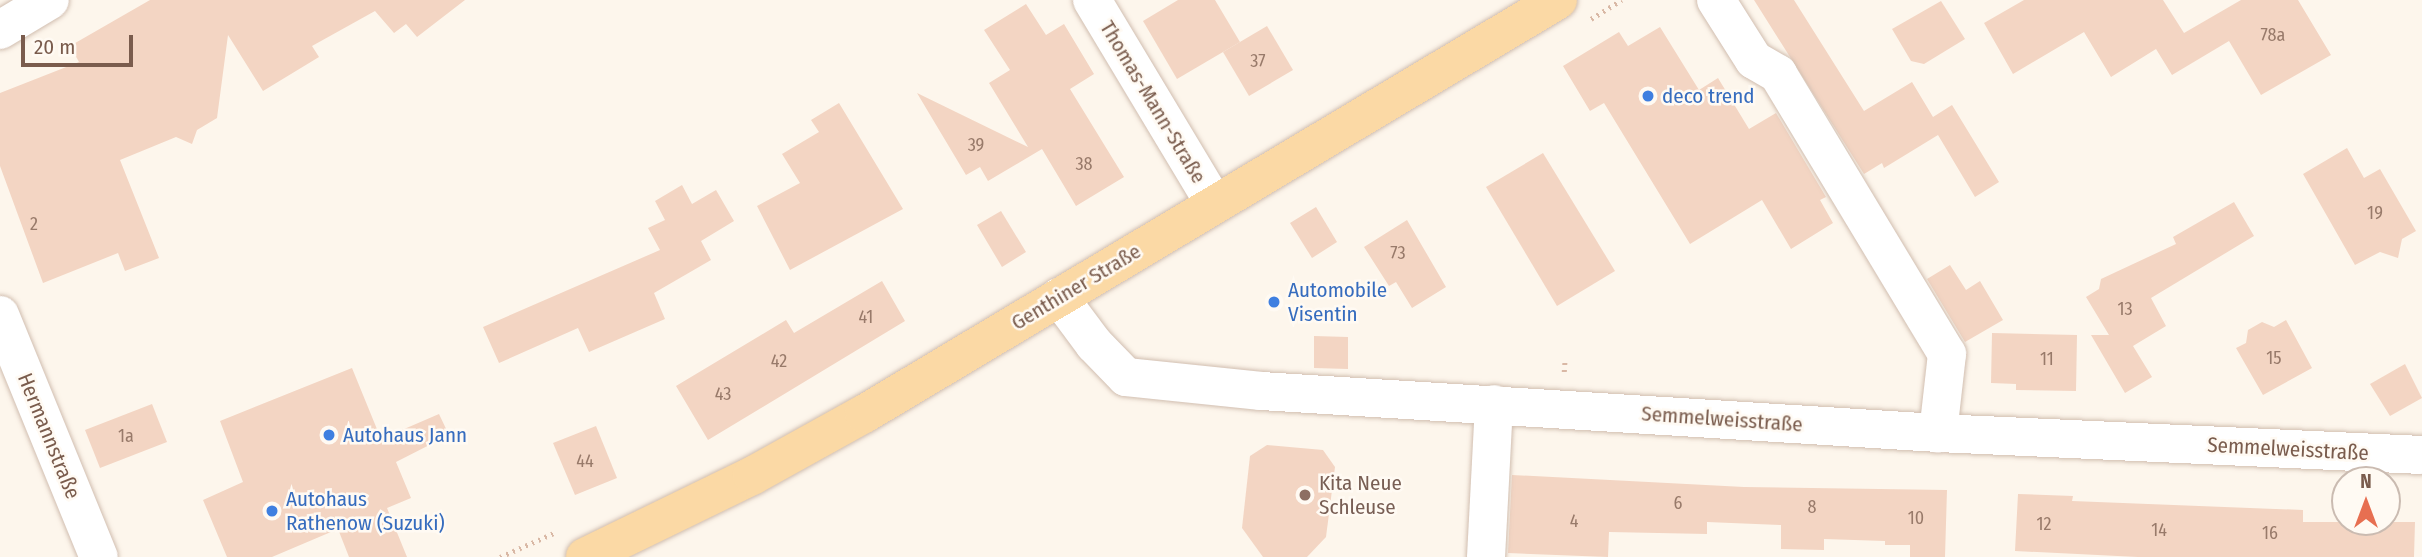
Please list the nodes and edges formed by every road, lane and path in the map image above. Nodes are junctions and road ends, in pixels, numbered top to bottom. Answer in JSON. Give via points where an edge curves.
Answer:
{"nodes":[{"id":1,"x":50,"y":0,"type":"edge"},
{"id":2,"x":1092,"y":0,"type":"edge"},
{"id":3,"x":1558,"y":0,"type":"edge"},
{"id":4,"x":1716,"y":0,"type":"edge"},
{"id":5,"x":0,"y":30,"type":"edge"},
{"id":6,"x":1214,"y":203,"type":"junction"},
{"id":7,"x":1059,"y":298,"type":"junction"},
{"id":8,"x":0,"y":315,"type":"edge"},
{"id":9,"x":1494,"y":404,"type":"junction"},
{"id":10,"x":1938,"y":433,"type":"junction"},
{"id":11,"x":2422,"y":455,"type":"edge"},
{"id":12,"x":99,"y":557,"type":"edge"},
{"id":13,"x":585,"y":557,"type":"edge"},
{"id":14,"x":1486,"y":557,"type":"edge"}],
"edges":[{"from":1,"to":5,"type":"street"},
{"from":2,"to":6,"type":"street","name":"Thomas-Mann-Straße"},
{"from":3,"to":6,"type":"main road","name":"Genthiner Straße"},
{"from":4,"to":10,"type":"street","via":[[1754,60],[1778,74],[1947,354]]},
{"from":6,"to":7,"type":"main road","name":"Genthiner Straße"},
{"from":7,"to":9,"type":"street","name":"Semmelweisstraße","via":[[1126,377],[1261,391]]},
{"from":7,"to":13,"type":"main road","name":"Genthiner Straße","via":[[752,476]]},
{"from":8,"to":12,"type":"street","name":"Hermannstraße"},
{"from":9,"to":10,"type":"street","name":"Semmelweisstraße"},
{"from":9,"to":14,"type":"street"},
{"from":10,"to":11,"type":"street","name":"Semmelweisstraße"}]}
